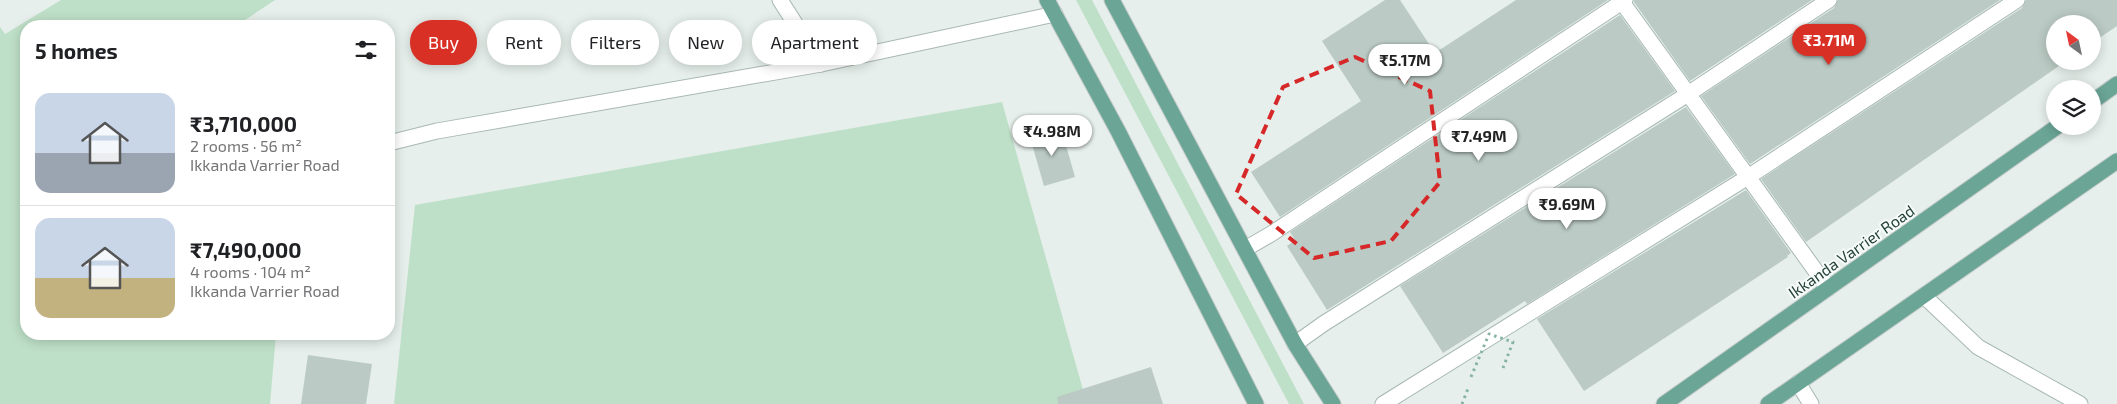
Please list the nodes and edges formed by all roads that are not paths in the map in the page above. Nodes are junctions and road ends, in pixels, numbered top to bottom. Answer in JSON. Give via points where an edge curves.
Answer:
{"nodes":[{"id":1,"x":780,"y":0,"type":"edge"},
{"id":2,"x":1048,"y":0,"type":"edge"},
{"id":3,"x":1112,"y":0,"type":"edge"},
{"id":4,"x":1829,"y":0,"type":"edge"},
{"id":5,"x":2017,"y":0,"type":"edge"},
{"id":6,"x":1623,"y":1,"type":"edge"},
{"id":7,"x":1055,"y":14,"type":"junction"},
{"id":8,"x":793,"y":20,"type":"edge"},
{"id":9,"x":877,"y":52,"type":"edge"},
{"id":10,"x":815,"y":65,"type":"edge"},
{"id":11,"x":2117,"y":84,"type":"edge"},
{"id":12,"x":1688,"y":94,"type":"junction"},
{"id":13,"x":2101,"y":96,"type":"edge"},
{"id":14,"x":2046,"y":134,"type":"edge"},
{"id":15,"x":395,"y":141,"type":"edge"},
{"id":16,"x":2117,"y":161,"type":"edge"},
{"id":17,"x":1748,"y":177,"type":"junction"},
{"id":18,"x":1245,"y":249,"type":"junction"},
{"id":19,"x":1828,"y":288,"type":"junction"},
{"id":20,"x":1924,"y":296,"type":"junction"},
{"id":21,"x":1295,"y":344,"type":"junction"},
{"id":22,"x":1798,"y":383,"type":"junction"},
{"id":23,"x":1256,"y":404,"type":"edge"},
{"id":24,"x":1333,"y":404,"type":"edge"},
{"id":25,"x":1383,"y":404,"type":"edge"},
{"id":26,"x":1664,"y":404,"type":"edge"},
{"id":27,"x":1768,"y":404,"type":"edge"},
{"id":28,"x":1812,"y":404,"type":"edge"},
{"id":29,"x":2080,"y":404,"type":"edge"}],
"edges":[{"from":1,"to":8,"type":"street"},
{"from":2,"to":7,"type":"main road"},
{"from":3,"to":18,"type":"main road"},
{"from":4,"to":12,"type":"street"},
{"from":5,"to":17,"type":"street"},
{"from":6,"to":12,"type":"street"},
{"from":6,"to":18,"type":"street"},
{"from":7,"to":9,"type":"street"},
{"from":7,"to":23,"type":"main road"},
{"from":10,"to":15,"type":"street"},
{"from":11,"to":13,"type":"main road"},
{"from":12,"to":17,"type":"street"},
{"from":12,"to":21,"type":"street"},
{"from":14,"to":19,"type":"main road","name":"Ikkanda Varrier Road"},
{"from":16,"to":20,"type":"main road"},
{"from":17,"to":19,"type":"street"},
{"from":17,"to":25,"type":"street"},
{"from":18,"to":21,"type":"main road"},
{"from":19,"to":26,"type":"main road","name":"Ikkanda Varrier Road"},
{"from":20,"to":22,"type":"main road"},
{"from":20,"to":29,"type":"street","via":[[1978,347]]},
{"from":21,"to":24,"type":"main road"},
{"from":22,"to":27,"type":"main road"},
{"from":22,"to":28,"type":"street"}]}
